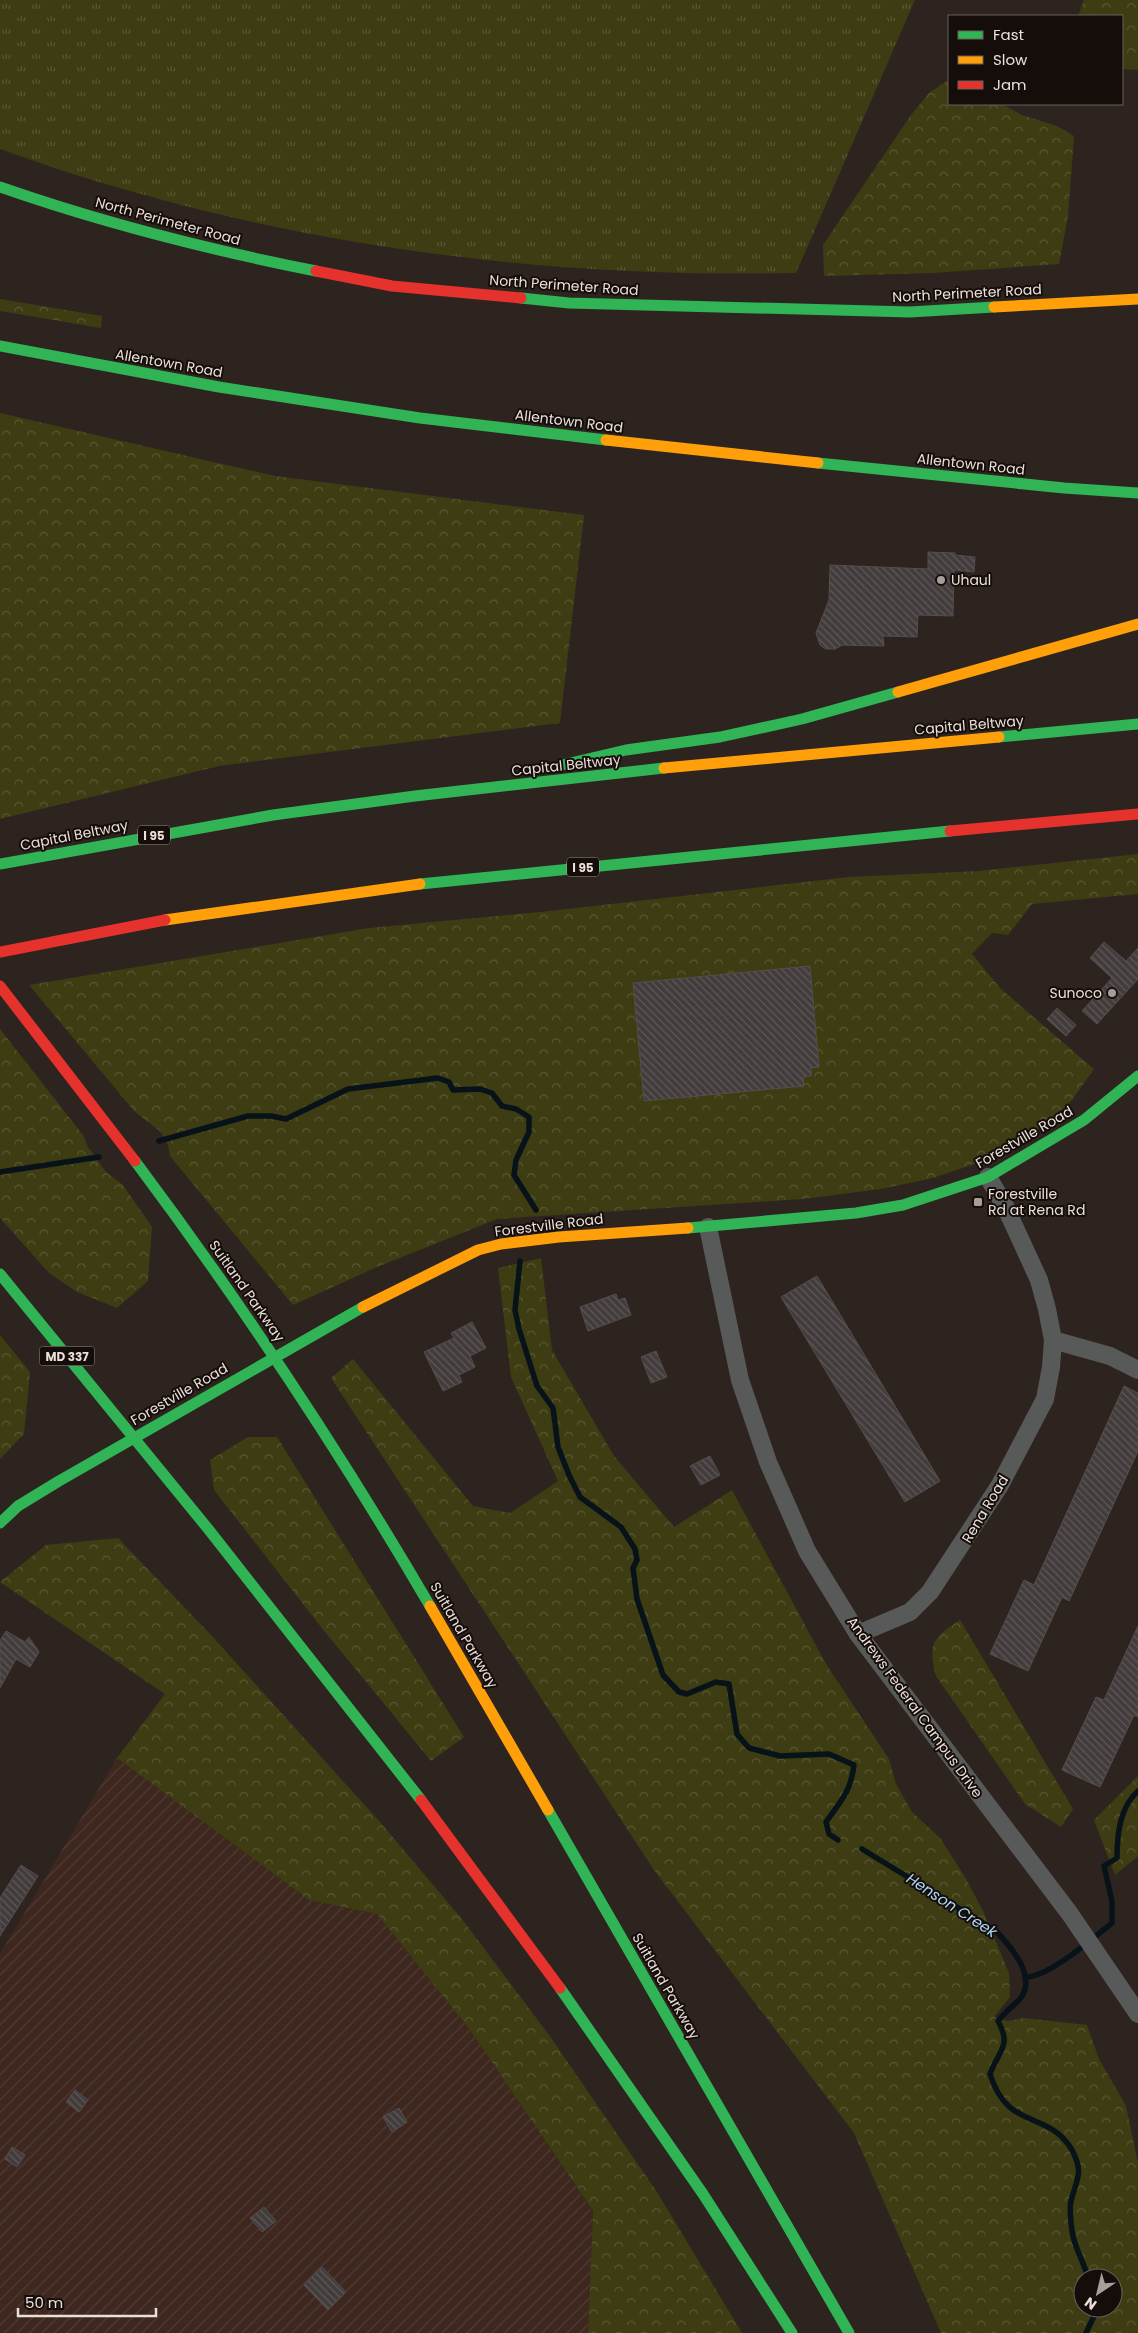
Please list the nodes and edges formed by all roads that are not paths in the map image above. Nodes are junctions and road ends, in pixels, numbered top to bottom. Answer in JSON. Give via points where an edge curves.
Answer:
{"nodes":[{"id":1,"x":0,"y":187,"type":"edge"},
{"id":2,"x":1138,"y":298,"type":"edge"},
{"id":3,"x":0,"y":346,"type":"edge"},
{"id":4,"x":1138,"y":492,"type":"edge"},
{"id":5,"x":1138,"y":624,"type":"edge"},
{"id":6,"x":1138,"y":724,"type":"edge"},
{"id":7,"x":449,"y":792,"type":"junction"},
{"id":8,"x":1138,"y":814,"type":"edge"},
{"id":9,"x":0,"y":864,"type":"edge"},
{"id":10,"x":0,"y":952,"type":"edge"},
{"id":11,"x":0,"y":986,"type":"edge"},
{"id":12,"x":1138,"y":1076,"type":"edge"},
{"id":13,"x":988,"y":1177,"type":"junction"},
{"id":14,"x":708,"y":1227,"type":"junction"},
{"id":15,"x":0,"y":1274,"type":"edge"},
{"id":16,"x":1052,"y":1340,"type":"junction"},
{"id":17,"x":274,"y":1357,"type":"junction"},
{"id":18,"x":1138,"y":1370,"type":"edge"},
{"id":19,"x":133,"y":1438,"type":"junction"},
{"id":20,"x":0,"y":1523,"type":"edge"},
{"id":21,"x":858,"y":1634,"type":"junction"},
{"id":22,"x":1138,"y":2014,"type":"edge"},
{"id":23,"x":792,"y":2333,"type":"edge"},
{"id":24,"x":849,"y":2333,"type":"edge"}],
"edges":[{"from":1,"to":2,"type":"main road","name":"North Perimeter Road","via":[[52,205],[241,256],[392,286],[569,303],[910,312]]},
{"from":3,"to":4,"type":"main road","name":"Allentown Road","via":[[219,387],[420,418],[1040,486]]},
{"from":5,"to":7,"type":"main road","via":[[802,719],[720,737],[626,750]]},
{"from":6,"to":7,"type":"main road","name":"Capital Beltway","number":"I 95"},
{"from":7,"to":9,"type":"main road","name":"Capital Beltway","number":"I 95","via":[[133,838]]},
{"from":8,"to":10,"type":"main road","number":"I 95","via":[[544,870],[171,919]]},
{"from":11,"to":17,"type":"main road","name":"Suitland Parkway","via":[[130,1153]]},
{"from":12,"to":13,"type":"main road","name":"Forestville Road","via":[[1084,1120]]},
{"from":13,"to":14,"type":"main road","name":"Forestville Road","via":[[903,1205],[856,1213]]},
{"from":13,"to":16,"type":"street","name":"Rena Road","via":[[1039,1280]]},
{"from":14,"to":17,"type":"main road","name":"Forestville Road","via":[[559,1236],[478,1250],[388,1293]]},
{"from":14,"to":21,"type":"street","name":"Andrews Federal Campus Drive","via":[[740,1380],[768,1462],[807,1552]]},
{"from":15,"to":19,"type":"main road","number":"MD 337"},
{"from":16,"to":18,"type":"street","via":[[1110,1356]]},
{"from":16,"to":21,"type":"street","name":"Rena Road","via":[[1045,1399],[1000,1485],[942,1576],[910,1612]]},
{"from":17,"to":19,"type":"main road","name":"Forestville Road"},
{"from":17,"to":24,"type":"main road","name":"Suitland Parkway","via":[[416,1583]]},
{"from":19,"to":20,"type":"main road","name":"Forestville Road","via":[[38,1493]]},
{"from":19,"to":23,"type":"main road","via":[[401,1773],[527,1939],[640,2098]]},
{"from":21,"to":22,"type":"street","name":"Andrews Federal Campus Drive","via":[[1070,1914]]}]}
